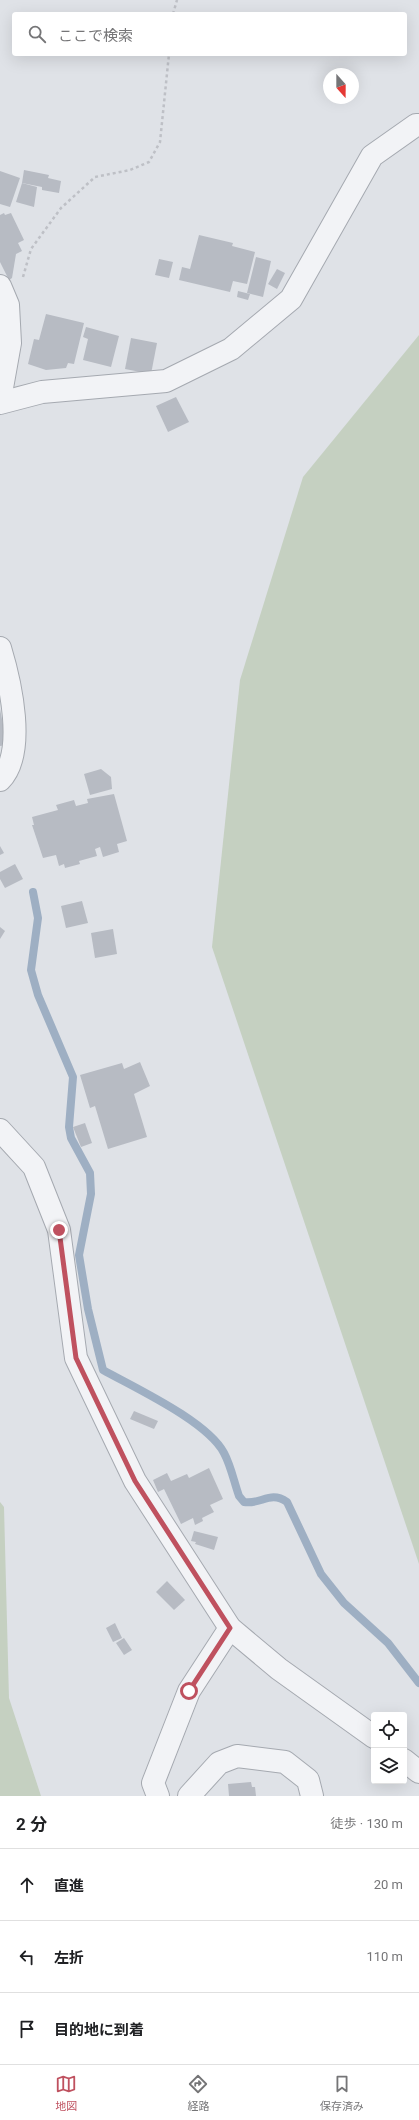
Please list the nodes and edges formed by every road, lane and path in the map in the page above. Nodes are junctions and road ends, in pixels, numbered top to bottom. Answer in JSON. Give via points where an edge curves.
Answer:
{"nodes":[{"id":1,"x":177,"y":0,"type":"edge"},
{"id":2,"x":174,"y":12,"type":"edge"},
{"id":3,"x":169,"y":56,"type":"edge"},
{"id":4,"x":419,"y":125,"type":"edge"},
{"id":5,"x":4,"y":295,"type":"edge"},
{"id":6,"x":0,"y":400,"type":"edge"},
{"id":7,"x":0,"y":403,"type":"edge"},
{"id":8,"x":0,"y":648,"type":"edge"},
{"id":9,"x":0,"y":780,"type":"edge"},
{"id":10,"x":0,"y":1130,"type":"edge"},
{"id":11,"x":230,"y":1628,"type":"junction"},
{"id":12,"x":371,"y":1735,"type":"edge"},
{"id":13,"x":407,"y":1762,"type":"edge"},
{"id":14,"x":419,"y":1772,"type":"edge"},
{"id":15,"x":158,"y":1796,"type":"edge"},
{"id":16,"x":189,"y":1796,"type":"edge"},
{"id":17,"x":312,"y":1796,"type":"edge"}],
"edges":[{"from":1,"to":2,"type":"path"},
{"from":3,"to":5,"type":"path","via":[[160,142],[149,162],[130,170],[95,177],[61,208],[31,249],[21,287]]},
{"from":4,"to":7,"type":"street","via":[[372,156],[291,299],[231,349],[166,381],[42,392]]},
{"from":5,"to":6,"type":"street","via":[[10,343]]},
{"from":8,"to":9,"type":"street","via":[[9,677],[15,738],[11,763]]},
{"from":10,"to":11,"type":"street","via":[[34,1168],[59,1230],[76,1358],[135,1481]]},
{"from":11,"to":12,"type":"street","via":[[279,1669]]},
{"from":11,"to":15,"type":"street","via":[[189,1691],[153,1783]]},
{"from":13,"to":14,"type":"street"},
{"from":16,"to":17,"type":"street","via":[[219,1763],[237,1756],[285,1762],[308,1780]]}]}
